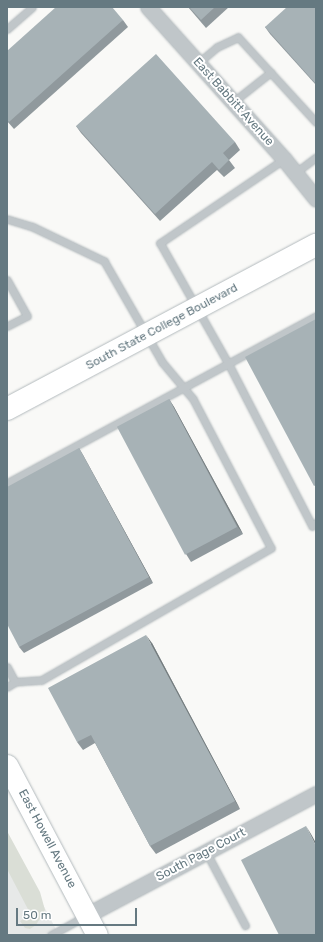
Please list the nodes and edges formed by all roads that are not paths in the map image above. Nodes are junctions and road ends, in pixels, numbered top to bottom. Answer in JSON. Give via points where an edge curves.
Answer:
{"nodes":[{"id":1,"x":32,"y":7,"type":"edge"},
{"id":2,"x":148,"y":7,"type":"edge"},
{"id":3,"x":7,"y":29,"type":"edge"},
{"id":4,"x":198,"y":63,"type":"junction"},
{"id":5,"x":271,"y":72,"type":"junction"},
{"id":6,"x":233,"y":102,"type":"junction"},
{"id":7,"x":316,"y":122,"type":"edge"},
{"id":8,"x":316,"y":157,"type":"edge"},
{"id":9,"x":284,"y":159,"type":"junction"},
{"id":10,"x":294,"y":173,"type":"junction"},
{"id":11,"x":316,"y":199,"type":"edge"},
{"id":12,"x":7,"y":219,"type":"edge"},
{"id":13,"x":316,"y":245,"type":"edge"},
{"id":14,"x":7,"y":280,"type":"edge"},
{"id":15,"x":198,"y":308,"type":"junction"},
{"id":16,"x":316,"y":316,"type":"edge"},
{"id":17,"x":7,"y":326,"type":"edge"},
{"id":18,"x":147,"y":334,"type":"junction"},
{"id":19,"x":228,"y":363,"type":"junction"},
{"id":20,"x":183,"y":387,"type":"junction"},
{"id":21,"x":7,"y":409,"type":"edge"},
{"id":22,"x":7,"y":483,"type":"edge"},
{"id":23,"x":316,"y":524,"type":"edge"},
{"id":24,"x":7,"y":667,"type":"edge"},
{"id":25,"x":15,"y":682,"type":"junction"},
{"id":26,"x":7,"y":687,"type":"edge"},
{"id":27,"x":7,"y":765,"type":"edge"},
{"id":28,"x":316,"y":794,"type":"edge"},
{"id":29,"x":206,"y":852,"type":"junction"},
{"id":30,"x":87,"y":915,"type":"junction"},
{"id":31,"x":245,"y":925,"type":"dead end"},
{"id":32,"x":50,"y":935,"type":"edge"},
{"id":33,"x":97,"y":935,"type":"edge"}],
"edges":[{"from":1,"to":3,"type":"lane"},
{"from":2,"to":4,"type":"street","name":"East Babbitt Avenue"},
{"from":4,"to":5,"type":"lane","via":[[217,47],[238,37]]},
{"from":4,"to":6,"type":"street","name":"East Babbitt Avenue"},
{"from":5,"to":6,"type":"lane"},
{"from":5,"to":7,"type":"lane"},
{"from":6,"to":9,"type":"street","name":"East Babbitt Avenue"},
{"from":8,"to":10,"type":"lane"},
{"from":9,"to":10,"type":"street","name":"East Babbitt Avenue"},
{"from":9,"to":15,"type":"lane","via":[[160,243]]},
{"from":10,"to":11,"type":"street","name":"East Babbitt Avenue"},
{"from":12,"to":18,"type":"lane","via":[[33,227],[104,261]]},
{"from":13,"to":15,"type":"main road","name":"South State College Boulevard"},
{"from":14,"to":17,"type":"lane","via":[[26,316]]},
{"from":15,"to":18,"type":"main road","name":"South State College Boulevard"},
{"from":15,"to":19,"type":"lane"},
{"from":16,"to":19,"type":"lane"},
{"from":18,"to":20,"type":"lane","via":[[162,362]]},
{"from":18,"to":21,"type":"main road","name":"South State College Boulevard"},
{"from":19,"to":20,"type":"lane"},
{"from":19,"to":23,"type":"lane","via":[[312,526]]},
{"from":20,"to":22,"type":"lane"},
{"from":20,"to":25,"type":"lane","via":[[193,400],[271,548],[41,680]]},
{"from":24,"to":25,"type":"lane"},
{"from":25,"to":26,"type":"lane"},
{"from":27,"to":30,"type":"street","name":"East Howell Avenue"},
{"from":28,"to":29,"type":"street","name":"South Page Court"},
{"from":29,"to":30,"type":"street","name":"South Page Court"},
{"from":29,"to":31,"type":"lane"},
{"from":30,"to":32,"type":"lane"},
{"from":30,"to":33,"type":"street","name":"East Howell Avenue"}]}
